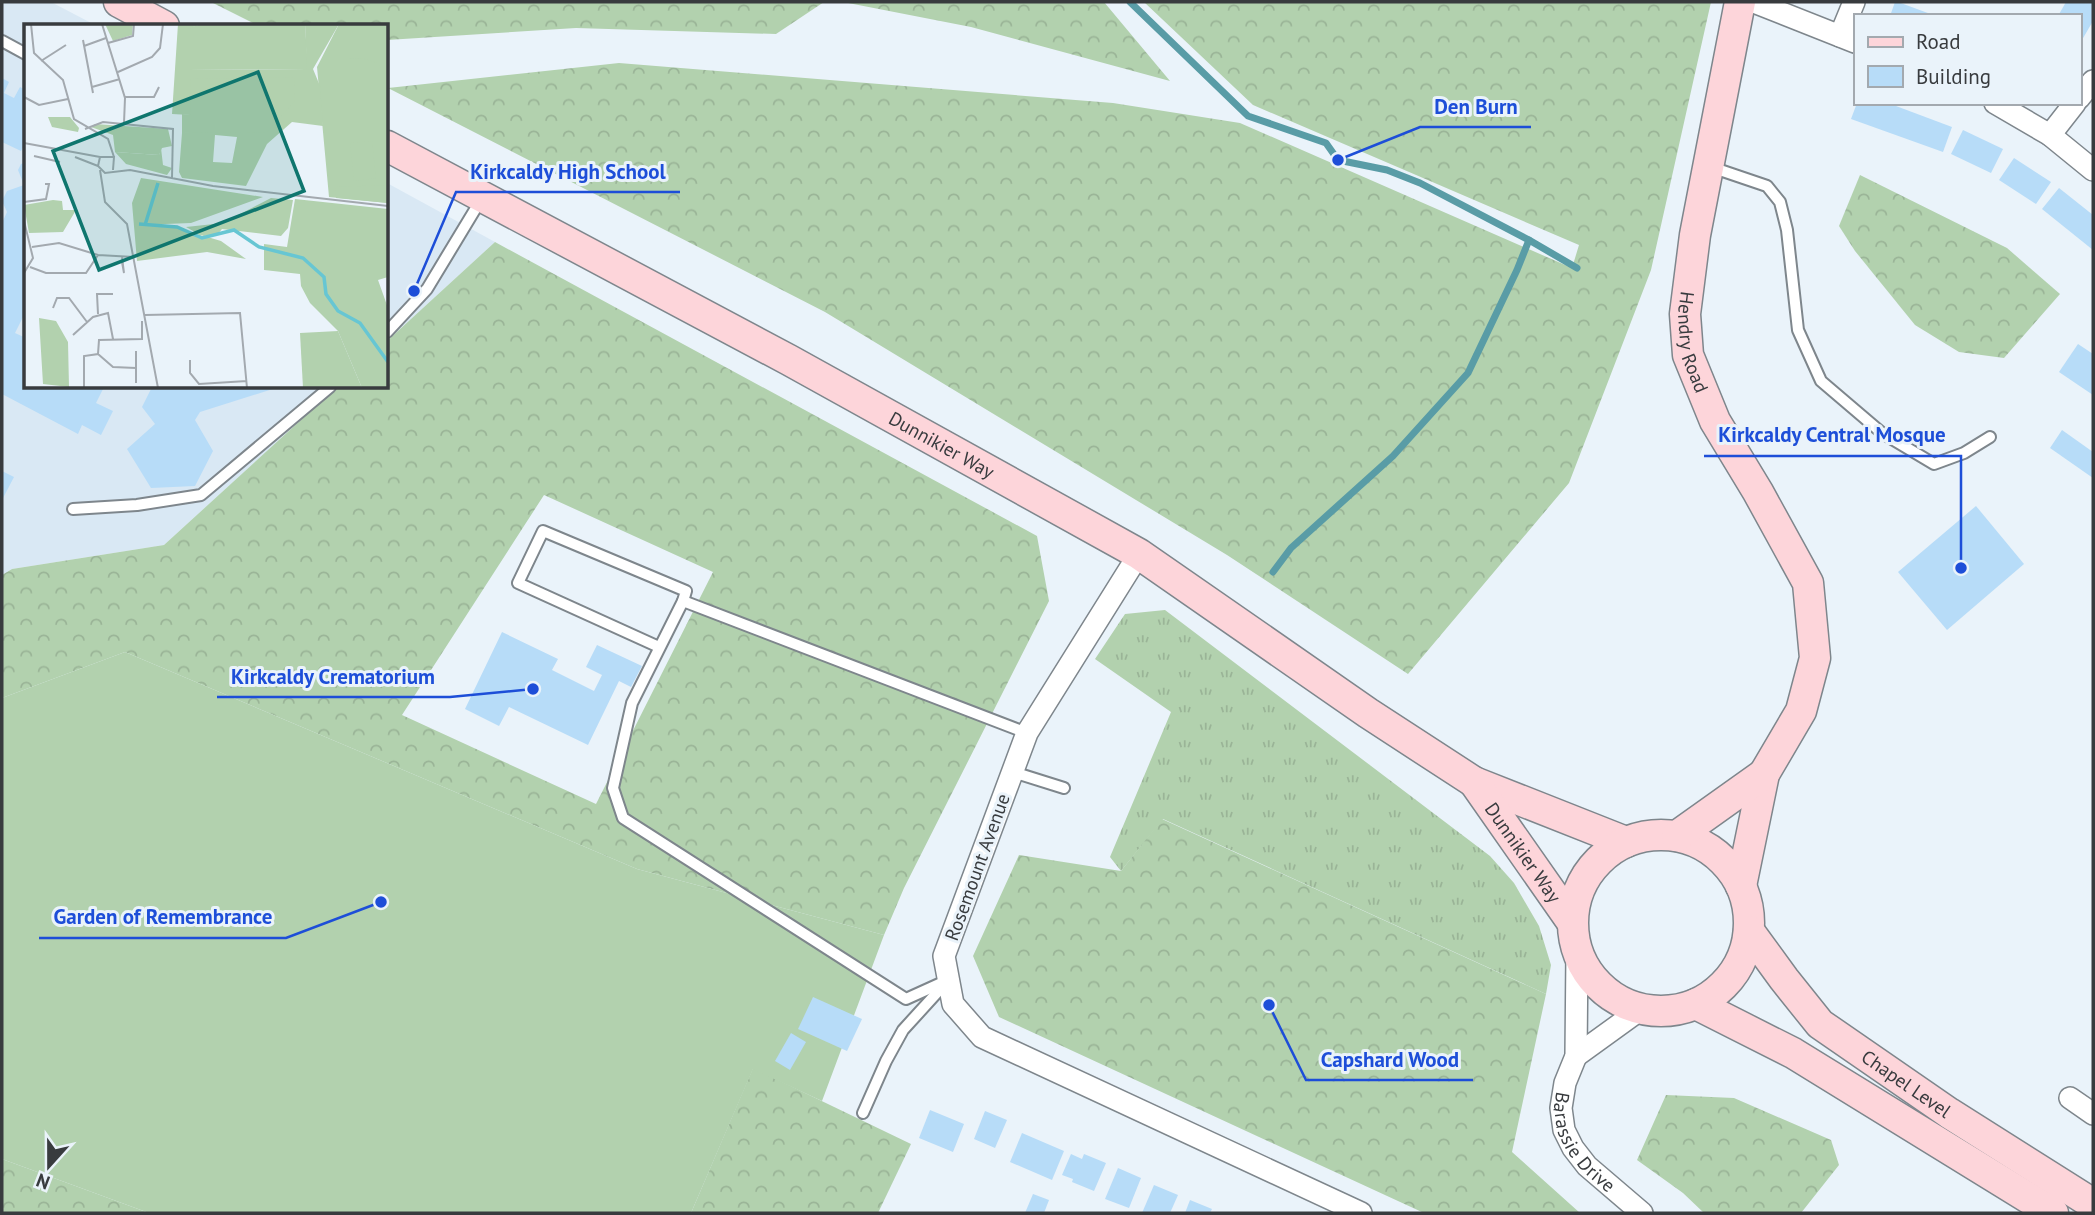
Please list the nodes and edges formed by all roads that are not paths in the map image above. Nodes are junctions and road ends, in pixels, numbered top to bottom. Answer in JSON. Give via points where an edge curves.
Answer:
{"nodes":[{"id":1,"x":119,"y":2,"type":"edge"},
{"id":2,"x":1740,"y":2,"type":"edge"},
{"id":3,"x":1754,"y":2,"type":"edge"},
{"id":4,"x":1854,"y":2,"type":"edge"},
{"id":5,"x":160,"y":24,"type":"edge"},
{"id":6,"x":1848,"y":39,"type":"edge"},
{"id":7,"x":2,"y":41,"type":"edge"},
{"id":8,"x":24,"y":53,"type":"edge"},
{"id":9,"x":2093,"y":81,"type":"edge"},
{"id":10,"x":2081,"y":96,"type":"edge"},
{"id":11,"x":1998,"y":105,"type":"edge"},
{"id":12,"x":2073,"y":105,"type":"edge"},
{"id":13,"x":2050,"y":135,"type":"junction"},
{"id":14,"x":388,"y":147,"type":"edge"},
{"id":15,"x":1708,"y":166,"type":"junction"},
{"id":16,"x":2093,"y":170,"type":"edge"},
{"id":17,"x":482,"y":198,"type":"junction"},
{"id":18,"x":388,"y":331,"type":"edge"},
{"id":19,"x":329,"y":388,"type":"edge"},
{"id":20,"x":1990,"y":437,"type":"dead end"},
{"id":21,"x":73,"y":509,"type":"dead end"},
{"id":22,"x":1139,"y":554,"type":"junction"},
{"id":23,"x":683,"y":601,"type":"junction"},
{"id":24,"x":659,"y":647,"type":"junction"},
{"id":25,"x":1027,"y":733,"type":"junction"},
{"id":26,"x":1013,"y":772,"type":"junction"},
{"id":27,"x":1764,"y":774,"type":"junction"},
{"id":28,"x":1474,"y":782,"type":"junction"},
{"id":29,"x":1064,"y":788,"type":"dead end"},
{"id":30,"x":1676,"y":836,"type":"junction"},
{"id":31,"x":1626,"y":842,"type":"junction"},
{"id":32,"x":1741,"y":886,"type":"junction"},
{"id":33,"x":1572,"y":922,"type":"junction"},
{"id":34,"x":1749,"y":931,"type":"junction"},
{"id":35,"x":1577,"y":952,"type":"junction"},
{"id":36,"x":948,"y":980,"type":"junction"},
{"id":37,"x":1696,"y":1004,"type":"junction"},
{"id":38,"x":1641,"y":1009,"type":"junction"},
{"id":39,"x":1576,"y":1056,"type":"junction"},
{"id":40,"x":2070,"y":1098,"type":"dead end"},
{"id":41,"x":863,"y":1112,"type":"dead end"},
{"id":42,"x":2093,"y":1114,"type":"edge"},
{"id":43,"x":2093,"y":1204,"type":"edge"},
{"id":44,"x":1360,"y":1213,"type":"edge"},
{"id":45,"x":1642,"y":1213,"type":"edge"},
{"id":46,"x":2053,"y":1213,"type":"edge"}],
"edges":[{"from":1,"to":5,"type":"main road"},
{"from":2,"to":15,"type":"main road","name":"Hendry Road"},
{"from":3,"to":6,"type":"street"},
{"from":4,"to":6,"type":"street"},
{"from":7,"to":8,"type":"lane"},
{"from":9,"to":10,"type":"street"},
{"from":11,"to":13,"type":"street"},
{"from":12,"to":13,"type":"street"},
{"from":13,"to":16,"type":"street"},
{"from":14,"to":17,"type":"main road","name":"Dunnikier Way"},
{"from":15,"to":20,"type":"lane","via":[[1767,186],[1780,202],[1798,330],[1821,381],[1882,433],[1934,464]]},
{"from":15,"to":27,"type":"main road","name":"Hendry Road","via":[[1685,314],[1688,355],[1715,421],[1808,583],[1815,658],[1801,710]]},
{"from":17,"to":18,"type":"lane","via":[[427,289]]},
{"from":17,"to":22,"type":"main road","name":"Dunnikier Way","via":[[789,360]]},
{"from":19,"to":21,"type":"lane","via":[[201,495]]},
{"from":22,"to":25,"type":"street","name":"Rosemount Avenue"},
{"from":22,"to":28,"type":"main road","name":"Dunnikier Way"},
{"from":23,"to":24,"type":"lane"},
{"from":23,"to":24,"type":"lane","via":[[686,591],[543,531],[518,583]]},
{"from":23,"to":25,"type":"lane"},
{"from":24,"to":36,"type":"lane","via":[[632,703],[613,788],[623,818],[906,999]]},
{"from":25,"to":26,"type":"street","name":"Rosemount Avenue"},
{"from":26,"to":29,"type":"lane"},
{"from":26,"to":36,"type":"street","name":"Rosemount Avenue","via":[[944,956]]},
{"from":27,"to":30,"type":"main road","name":"Hendry Road"},
{"from":27,"to":32,"type":"main road","name":"Hendry Road"},
{"from":28,"to":31,"type":"main road","name":"Dunnikier Way"},
{"from":28,"to":33,"type":"main road","name":"Dunnikier Way"},
{"from":30,"to":31,"type":"main road","via":[[1651,835]]},
{"from":30,"to":32,"type":"main road","via":[[1703,846],[1726,863]]},
{"from":31,"to":33,"type":"main road","via":[[1604,855],[1587,874],[1576,897]]},
{"from":32,"to":34,"type":"main road"},
{"from":33,"to":35,"type":"main road"},
{"from":34,"to":37,"type":"main road","via":[[1733,975]]},
{"from":34,"to":43,"type":"main road","name":"Chapel Level","via":[[1820,1024]]},
{"from":35,"to":38,"type":"main road","via":[[1592,978],[1614,998]]},
{"from":35,"to":39,"type":"street"},
{"from":36,"to":41,"type":"lane","via":[[903,1030]]},
{"from":36,"to":44,"type":"street","name":"Rosemount Avenue","via":[[953,1004],[982,1037]]},
{"from":37,"to":38,"type":"main road","via":[[1669,1011]]},
{"from":37,"to":46,"type":"main road","name":"Chapel Level","via":[[1793,1053]]},
{"from":38,"to":39,"type":"street"},
{"from":39,"to":45,"type":"street","name":"Barassie Drive","via":[[1560,1108],[1564,1130],[1587,1166]]},
{"from":40,"to":42,"type":"street"}]}
